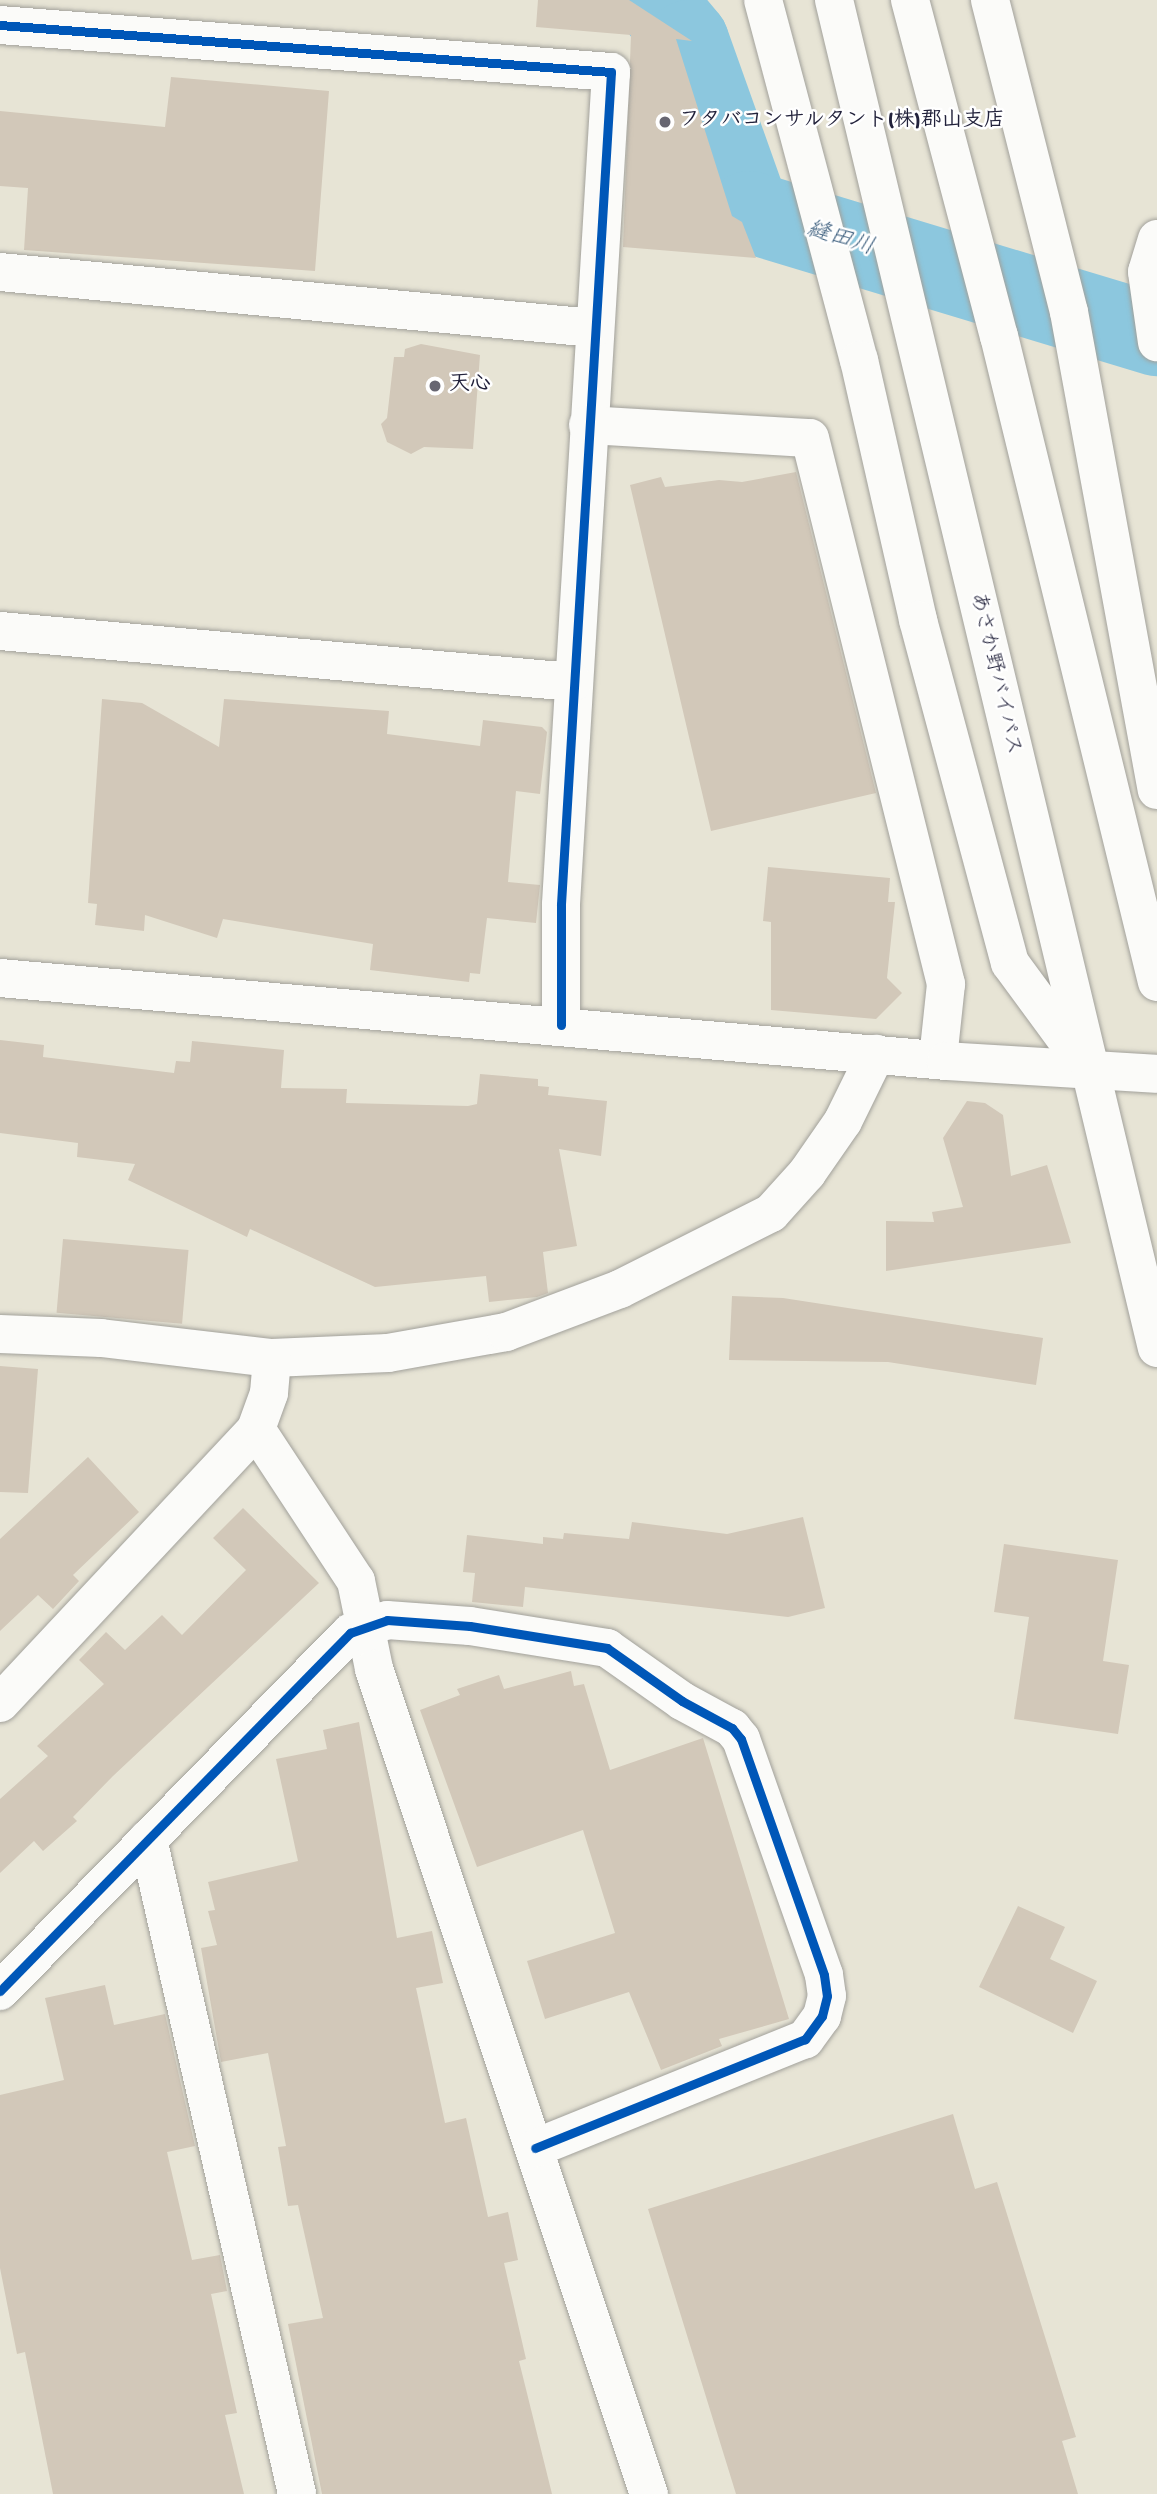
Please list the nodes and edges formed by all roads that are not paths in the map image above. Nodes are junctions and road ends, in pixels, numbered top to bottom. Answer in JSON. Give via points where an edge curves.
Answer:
{"nodes":[{"id":1,"x":762,"y":0,"type":"edge"},
{"id":2,"x":834,"y":0,"type":"edge"},
{"id":3,"x":911,"y":0,"type":"edge"},
{"id":4,"x":990,"y":0,"type":"edge"},
{"id":5,"x":0,"y":25,"type":"edge"},
{"id":6,"x":1157,"y":239,"type":"edge"},
{"id":7,"x":0,"y":272,"type":"edge"},
{"id":8,"x":593,"y":328,"type":"junction"},
{"id":9,"x":1157,"y":342,"type":"edge"},
{"id":10,"x":588,"y":425,"type":"junction"},
{"id":11,"x":0,"y":631,"type":"edge"},
{"id":12,"x":573,"y":682,"type":"junction"},
{"id":13,"x":1157,"y":790,"type":"edge"},
{"id":14,"x":0,"y":978,"type":"edge"},
{"id":15,"x":1157,"y":982,"type":"edge"},
{"id":16,"x":561,"y":1025,"type":"junction"},
{"id":17,"x":876,"y":1054,"type":"junction"},
{"id":18,"x":938,"y":1059,"type":"junction"},
{"id":19,"x":1087,"y":1069,"type":"junction"},
{"id":20,"x":1157,"y":1074,"type":"edge"},
{"id":21,"x":0,"y":1334,"type":"edge"},
{"id":22,"x":1157,"y":1348,"type":"edge"},
{"id":23,"x":272,"y":1358,"type":"junction"},
{"id":24,"x":256,"y":1429,"type":"junction"},
{"id":25,"x":365,"y":1625,"type":"junction"},
{"id":26,"x":0,"y":1703,"type":"edge"},
{"id":27,"x":148,"y":1839,"type":"junction"},
{"id":28,"x":0,"y":1991,"type":"edge"},
{"id":29,"x":535,"y":2148,"type":"junction"},
{"id":30,"x":297,"y":2494,"type":"edge"},
{"id":31,"x":649,"y":2494,"type":"edge"}],
"edges":[{"from":1,"to":19,"type":"main road","via":[[859,359],[918,620],[1010,963]]},
{"from":2,"to":19,"type":"main road","name":"あさか野バイパス"},
{"from":3,"to":15,"type":"main road","via":[[999,336]]},
{"from":4,"to":13,"type":"main road","via":[[1069,312]]},
{"from":5,"to":8,"type":"main road","via":[[611,72]]},
{"from":6,"to":9,"type":"main road","via":[[1147,272]]},
{"from":7,"to":8,"type":"main road"},
{"from":8,"to":10,"type":"main road"},
{"from":10,"to":12,"type":"main road"},
{"from":10,"to":18,"type":"main road","via":[[810,438],[946,984]]},
{"from":11,"to":12,"type":"main road"},
{"from":12,"to":16,"type":"main road","via":[[561,905]]},
{"from":14,"to":16,"type":"main road"},
{"from":16,"to":17,"type":"main road"},
{"from":17,"to":18,"type":"main road"},
{"from":17,"to":23,"type":"main road","via":[[843,1121],[796,1188],[771,1213],[734,1234],[621,1289],[506,1332],[388,1353]]},
{"from":18,"to":19,"type":"main road"},
{"from":19,"to":20,"type":"main road"},
{"from":19,"to":22,"type":"main road","name":"あさか野バイパス"},
{"from":21,"to":23,"type":"main road","via":[[101,1338]]},
{"from":23,"to":24,"type":"main road","via":[[269,1392]]},
{"from":24,"to":25,"type":"main road","via":[[356,1581]]},
{"from":24,"to":26,"type":"main road"},
{"from":25,"to":27,"type":"main road","via":[[350,1633]]},
{"from":25,"to":29,"type":"main road","via":[[374,1669]]},
{"from":25,"to":29,"type":"main road","via":[[387,1620],[470,1626],[607,1648],[682,1701],[732,1728],[741,1739],[824,1975],[827,1996],[822,2015],[805,2039]]},
{"from":27,"to":28,"type":"main road"},
{"from":27,"to":30,"type":"main road"},
{"from":29,"to":31,"type":"main road"}]}
